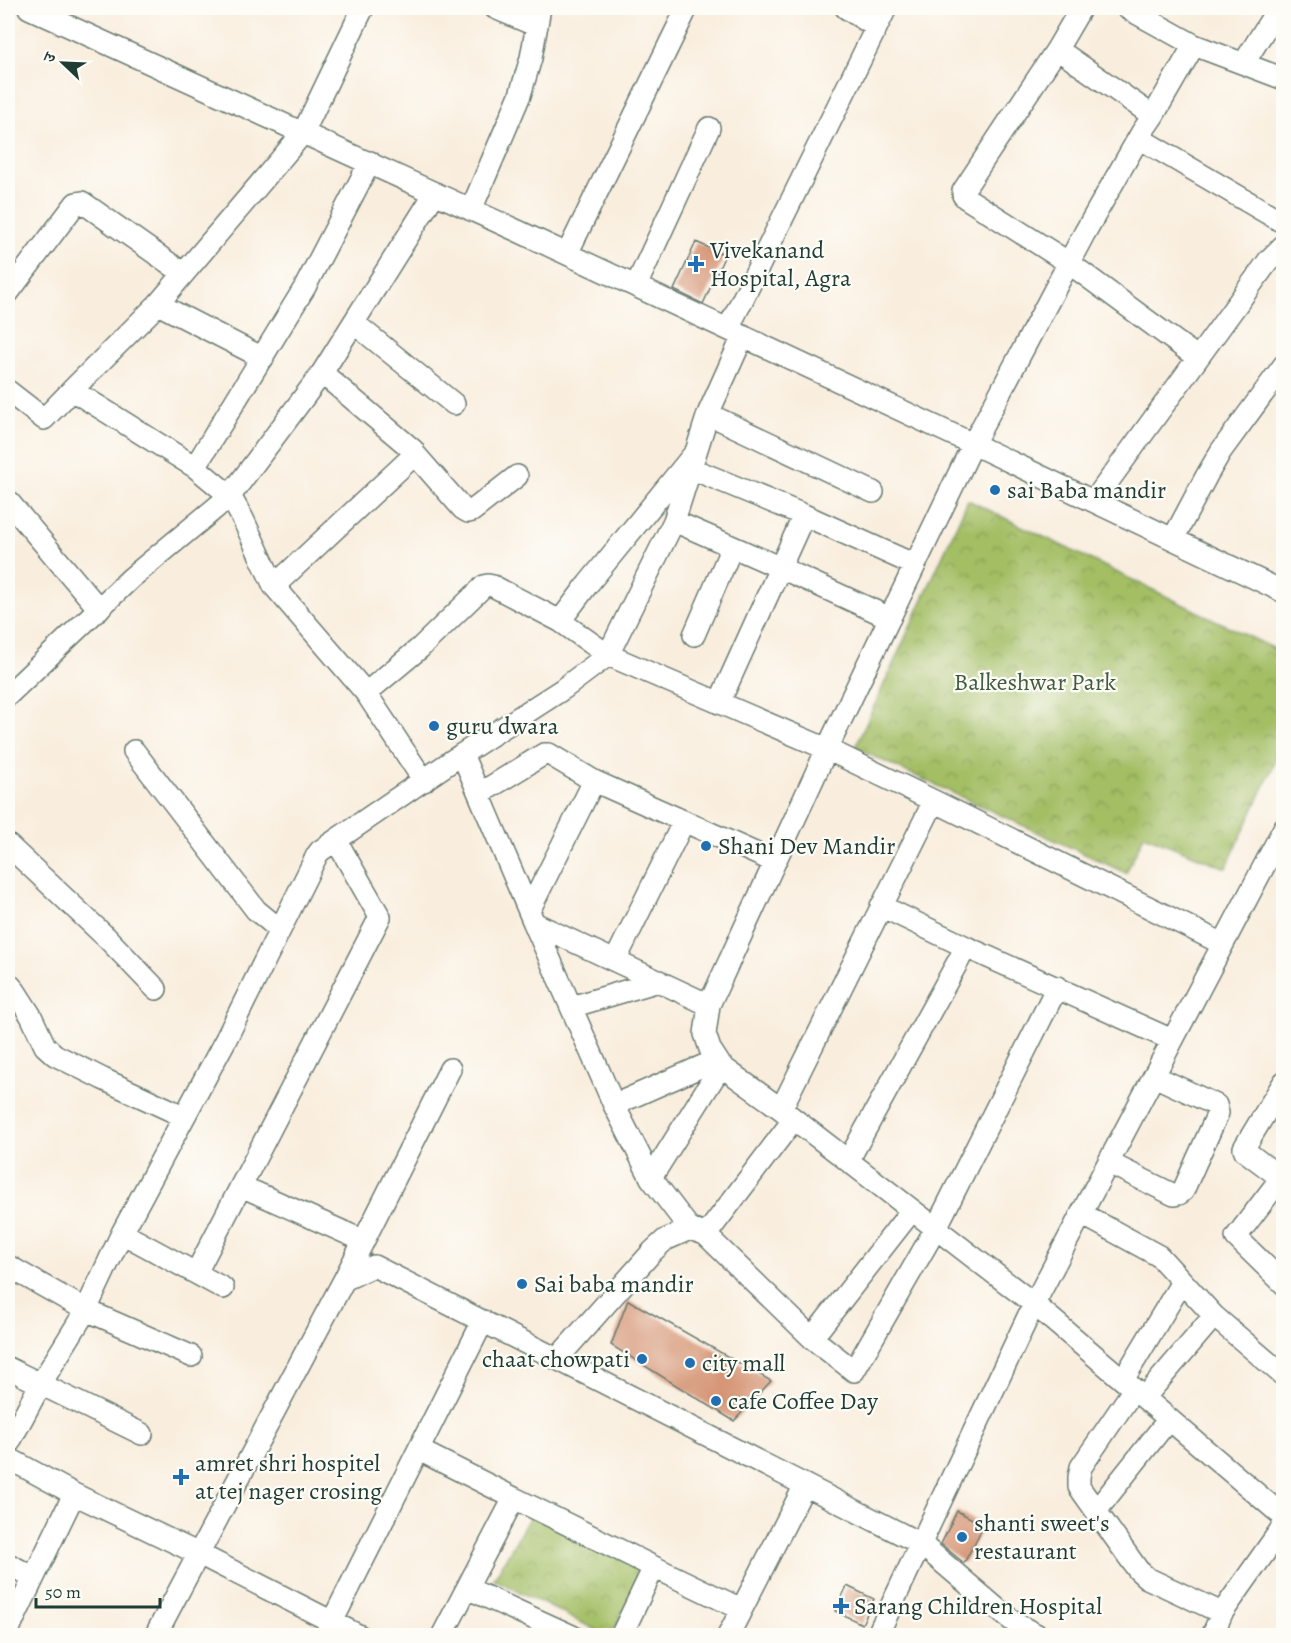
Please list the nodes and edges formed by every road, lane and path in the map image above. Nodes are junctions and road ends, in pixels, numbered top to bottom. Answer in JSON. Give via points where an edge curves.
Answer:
{"nodes":[{"id":1,"x":29,"y":8,"type":"edge"},
{"id":2,"x":363,"y":8,"type":"edge"},
{"id":3,"x":495,"y":8,"type":"edge"},
{"id":4,"x":687,"y":8,"type":"edge"},
{"id":5,"x":846,"y":8,"type":"edge"},
{"id":6,"x":886,"y":8,"type":"edge"},
{"id":7,"x":1081,"y":8,"type":"edge"},
{"id":8,"x":1127,"y":8,"type":"edge"},
{"id":9,"x":1278,"y":8,"type":"edge"},
{"id":10,"x":538,"y":17,"type":"edge"},
{"id":11,"x":876,"y":27,"type":"junction"},
{"id":12,"x":1194,"y":45,"type":"junction"},
{"id":13,"x":1057,"y":49,"type":"junction"},
{"id":14,"x":1244,"y":63,"type":"junction"},
{"id":15,"x":1284,"y":79,"type":"edge"},
{"id":16,"x":1153,"y":116,"type":"junction"},
{"id":17,"x":708,"y":128,"type":"dead end"},
{"id":18,"x":303,"y":133,"type":"junction"},
{"id":19,"x":1139,"y":138,"type":"junction"},
{"id":20,"x":370,"y":162,"type":"junction"},
{"id":21,"x":435,"y":193,"type":"junction"},
{"id":22,"x":471,"y":210,"type":"junction"},
{"id":23,"x":1284,"y":223,"type":"edge"},
{"id":24,"x":1284,"y":245,"type":"edge"},
{"id":25,"x":567,"y":254,"type":"junction"},
{"id":26,"x":1069,"y":263,"type":"junction"},
{"id":27,"x":183,"y":273,"type":"junction"},
{"id":28,"x":636,"y":286,"type":"junction"},
{"id":29,"x":8,"y":293,"type":"edge"},
{"id":30,"x":158,"y":304,"type":"junction"},
{"id":31,"x":354,"y":323,"type":"junction"},
{"id":32,"x":735,"y":332,"type":"junction"},
{"id":33,"x":263,"y":358,"type":"junction"},
{"id":34,"x":1198,"y":358,"type":"junction"},
{"id":35,"x":1284,"y":365,"type":"edge"},
{"id":36,"x":322,"y":373,"type":"junction"},
{"id":37,"x":72,"y":390,"type":"junction"},
{"id":38,"x":8,"y":391,"type":"edge"},
{"id":39,"x":454,"y":404,"type":"dead end"},
{"id":40,"x":708,"y":414,"type":"junction"},
{"id":41,"x":973,"y":444,"type":"junction"},
{"id":42,"x":413,"y":452,"type":"junction"},
{"id":43,"x":692,"y":461,"type":"junction"},
{"id":44,"x":195,"y":467,"type":"junction"},
{"id":45,"x":517,"y":476,"type":"dead end"},
{"id":46,"x":873,"y":492,"type":"dead end"},
{"id":47,"x":230,"y":496,"type":"junction"},
{"id":48,"x":8,"y":501,"type":"edge"},
{"id":49,"x":1094,"y":501,"type":"junction"},
{"id":50,"x":804,"y":515,"type":"junction"},
{"id":51,"x":674,"y":521,"type":"junction"},
{"id":52,"x":1173,"y":539,"type":"junction"},
{"id":53,"x":732,"y":547,"type":"junction"},
{"id":54,"x":915,"y":565,"type":"junction"},
{"id":55,"x":781,"y":568,"type":"junction"},
{"id":56,"x":273,"y":586,"type":"junction"},
{"id":57,"x":1284,"y":591,"type":"edge"},
{"id":58,"x":99,"y":609,"type":"junction"},
{"id":59,"x":890,"y":618,"type":"junction"},
{"id":60,"x":560,"y":621,"type":"junction"},
{"id":61,"x":694,"y":635,"type":"dead end"},
{"id":62,"x":609,"y":655,"type":"junction"},
{"id":63,"x":366,"y":693,"type":"junction"},
{"id":64,"x":8,"y":695,"type":"edge"},
{"id":65,"x":719,"y":703,"type":"junction"},
{"id":66,"x":827,"y":749,"type":"junction"},
{"id":67,"x":134,"y":751,"type":"dead end"},
{"id":68,"x":462,"y":754,"type":"junction"},
{"id":69,"x":424,"y":781,"type":"junction"},
{"id":70,"x":594,"y":781,"type":"junction"},
{"id":71,"x":479,"y":794,"type":"junction"},
{"id":72,"x":934,"y":801,"type":"junction"},
{"id":73,"x":684,"y":821,"type":"junction"},
{"id":74,"x":1284,"y":828,"type":"edge"},
{"id":75,"x":336,"y":840,"type":"junction"},
{"id":76,"x":8,"y":845,"type":"edge"},
{"id":77,"x":775,"y":862,"type":"junction"},
{"id":78,"x":881,"y":906,"type":"junction"},
{"id":79,"x":531,"y":917,"type":"junction"},
{"id":80,"x":279,"y":929,"type":"junction"},
{"id":81,"x":1223,"y":944,"type":"junction"},
{"id":82,"x":966,"y":947,"type":"junction"},
{"id":83,"x":615,"y":961,"type":"junction"},
{"id":84,"x":658,"y":981,"type":"junction"},
{"id":85,"x":8,"y":983,"type":"edge"},
{"id":86,"x":1057,"y":987,"type":"junction"},
{"id":87,"x":156,"y":989,"type":"dead end"},
{"id":88,"x":708,"y":1005,"type":"junction"},
{"id":89,"x":571,"y":1007,"type":"junction"},
{"id":90,"x":1172,"y":1040,"type":"junction"},
{"id":91,"x":718,"y":1063,"type":"junction"},
{"id":92,"x":450,"y":1069,"type":"dead end"},
{"id":93,"x":1154,"y":1076,"type":"junction"},
{"id":94,"x":1284,"y":1082,"type":"edge"},
{"id":95,"x":614,"y":1105,"type":"junction"},
{"id":96,"x":787,"y":1114,"type":"junction"},
{"id":97,"x":183,"y":1116,"type":"junction"},
{"id":98,"x":848,"y":1161,"type":"junction"},
{"id":99,"x":1109,"y":1163,"type":"junction"},
{"id":100,"x":651,"y":1178,"type":"junction"},
{"id":101,"x":241,"y":1186,"type":"junction"},
{"id":102,"x":1280,"y":1186,"type":"edge"},
{"id":103,"x":912,"y":1210,"type":"junction"},
{"id":104,"x":1082,"y":1214,"type":"junction"},
{"id":105,"x":936,"y":1228,"type":"junction"},
{"id":106,"x":698,"y":1232,"type":"junction"},
{"id":107,"x":122,"y":1233,"type":"junction"},
{"id":108,"x":364,"y":1241,"type":"junction"},
{"id":109,"x":8,"y":1266,"type":"edge"},
{"id":110,"x":196,"y":1273,"type":"junction"},
{"id":111,"x":344,"y":1280,"type":"junction"},
{"id":112,"x":1182,"y":1282,"type":"junction"},
{"id":113,"x":1284,"y":1284,"type":"edge"},
{"id":114,"x":223,"y":1288,"type":"dead end"},
{"id":115,"x":1034,"y":1304,"type":"junction"},
{"id":116,"x":86,"y":1310,"type":"junction"},
{"id":117,"x":1214,"y":1316,"type":"junction"},
{"id":118,"x":483,"y":1321,"type":"junction"},
{"id":119,"x":812,"y":1338,"type":"junction"},
{"id":120,"x":191,"y":1356,"type":"dead end"},
{"id":121,"x":557,"y":1359,"type":"junction"},
{"id":122,"x":8,"y":1368,"type":"edge"},
{"id":123,"x":1284,"y":1376,"type":"edge"},
{"id":124,"x":40,"y":1385,"type":"junction"},
{"id":125,"x":1134,"y":1389,"type":"junction"},
{"id":126,"x":1169,"y":1419,"type":"junction"},
{"id":127,"x":142,"y":1434,"type":"dead end"},
{"id":128,"x":8,"y":1445,"type":"edge"},
{"id":129,"x":418,"y":1450,"type":"junction"},
{"id":130,"x":8,"y":1458,"type":"edge"},
{"id":131,"x":805,"y":1485,"type":"junction"},
{"id":132,"x":74,"y":1494,"type":"junction"},
{"id":133,"x":514,"y":1498,"type":"junction"},
{"id":134,"x":1096,"y":1511,"type":"junction"},
{"id":135,"x":1284,"y":1517,"type":"edge"},
{"id":136,"x":1284,"y":1525,"type":"edge"},
{"id":137,"x":921,"y":1544,"type":"junction"},
{"id":138,"x":199,"y":1554,"type":"junction"},
{"id":139,"x":8,"y":1564,"type":"edge"},
{"id":140,"x":654,"y":1568,"type":"junction"},
{"id":141,"x":33,"y":1577,"type":"junction"},
{"id":142,"x":467,"y":1588,"type":"junction"},
{"id":143,"x":741,"y":1609,"type":"junction"},
{"id":144,"x":1222,"y":1613,"type":"junction"},
{"id":145,"x":329,"y":1629,"type":"edge"},
{"id":146,"x":8,"y":1631,"type":"edge"},
{"id":147,"x":155,"y":1635,"type":"edge"},
{"id":148,"x":360,"y":1635,"type":"edge"},
{"id":149,"x":442,"y":1635,"type":"edge"},
{"id":150,"x":572,"y":1635,"type":"edge"},
{"id":151,"x":621,"y":1635,"type":"edge"},
{"id":152,"x":728,"y":1635,"type":"edge"},
{"id":153,"x":877,"y":1635,"type":"edge"},
{"id":154,"x":1039,"y":1635,"type":"edge"},
{"id":155,"x":1212,"y":1635,"type":"edge"}],
"edges":[{"from":1,"to":18,"type":"street"},
{"from":2,"to":18,"type":"street"},
{"from":3,"to":10,"type":"street"},
{"from":4,"to":25,"type":"street"},
{"from":5,"to":11,"type":"street"},
{"from":6,"to":11,"type":"street"},
{"from":7,"to":13,"type":"street"},
{"from":8,"to":12,"type":"street"},
{"from":9,"to":14,"type":"street"},
{"from":10,"to":22,"type":"street","via":[[520,94]]},
{"from":11,"to":32,"type":"street"},
{"from":12,"to":14,"type":"street"},
{"from":12,"to":16,"type":"street"},
{"from":13,"to":16,"type":"street"},
{"from":13,"to":26,"type":"street","via":[[963,195]]},
{"from":14,"to":15,"type":"street"},
{"from":16,"to":19,"type":"street"},
{"from":17,"to":28,"type":"street"},
{"from":18,"to":20,"type":"street"},
{"from":18,"to":27,"type":"street"},
{"from":19,"to":23,"type":"street"},
{"from":19,"to":26,"type":"street"},
{"from":20,"to":21,"type":"street"},
{"from":20,"to":33,"type":"street"},
{"from":21,"to":22,"type":"street"},
{"from":21,"to":31,"type":"street"},
{"from":22,"to":25,"type":"street"},
{"from":24,"to":34,"type":"street"},
{"from":25,"to":28,"type":"street"},
{"from":26,"to":34,"type":"street"},
{"from":26,"to":41,"type":"street"},
{"from":27,"to":29,"type":"street","via":[[79,202]]},
{"from":27,"to":30,"type":"street"},
{"from":28,"to":32,"type":"street"},
{"from":30,"to":33,"type":"street"},
{"from":30,"to":37,"type":"street"},
{"from":31,"to":36,"type":"street"},
{"from":31,"to":39,"type":"street"},
{"from":32,"to":40,"type":"street"},
{"from":32,"to":41,"type":"street"},
{"from":33,"to":44,"type":"street"},
{"from":34,"to":49,"type":"street"},
{"from":35,"to":52,"type":"street","via":[[1221,452]]},
{"from":36,"to":42,"type":"street"},
{"from":36,"to":47,"type":"street"},
{"from":37,"to":38,"type":"street","via":[[44,419]]},
{"from":37,"to":44,"type":"street"},
{"from":40,"to":43,"type":"street"},
{"from":40,"to":46,"type":"street"},
{"from":41,"to":49,"type":"street"},
{"from":41,"to":54,"type":"street"},
{"from":42,"to":45,"type":"street","via":[[468,512]]},
{"from":42,"to":56,"type":"street"},
{"from":43,"to":50,"type":"street"},
{"from":43,"to":51,"type":"street"},
{"from":43,"to":60,"type":"street"},
{"from":44,"to":47,"type":"street"},
{"from":47,"to":56,"type":"street"},
{"from":47,"to":58,"type":"street"},
{"from":48,"to":58,"type":"street"},
{"from":49,"to":52,"type":"street"},
{"from":50,"to":54,"type":"street"},
{"from":50,"to":55,"type":"street"},
{"from":51,"to":53,"type":"street"},
{"from":51,"to":62,"type":"street"},
{"from":52,"to":57,"type":"street"},
{"from":53,"to":55,"type":"street"},
{"from":53,"to":61,"type":"street"},
{"from":54,"to":59,"type":"street"},
{"from":55,"to":59,"type":"street"},
{"from":55,"to":65,"type":"street"},
{"from":56,"to":63,"type":"street"},
{"from":58,"to":64,"type":"street"},
{"from":59,"to":66,"type":"street"},
{"from":60,"to":62,"type":"street"},
{"from":60,"to":63,"type":"street","via":[[493,586],[484,586]]},
{"from":62,"to":65,"type":"street"},
{"from":62,"to":68,"type":"street"},
{"from":63,"to":69,"type":"street"},
{"from":65,"to":66,"type":"street"},
{"from":66,"to":72,"type":"street"},
{"from":66,"to":77,"type":"street"},
{"from":67,"to":80,"type":"street","via":[[256,910]]},
{"from":68,"to":69,"type":"street"},
{"from":68,"to":71,"type":"street"},
{"from":69,"to":75,"type":"street"},
{"from":70,"to":71,"type":"street","via":[[544,754]]},
{"from":70,"to":73,"type":"street"},
{"from":70,"to":79,"type":"street"},
{"from":71,"to":79,"type":"street"},
{"from":72,"to":78,"type":"street"},
{"from":72,"to":81,"type":"street"},
{"from":73,"to":77,"type":"street"},
{"from":73,"to":83,"type":"street"},
{"from":74,"to":81,"type":"street"},
{"from":75,"to":80,"type":"street","via":[[314,860]]},
{"from":75,"to":101,"type":"street","via":[[380,917]]},
{"from":76,"to":87,"type":"street"},
{"from":77,"to":88,"type":"street"},
{"from":78,"to":82,"type":"street"},
{"from":78,"to":96,"type":"street"},
{"from":79,"to":83,"type":"street"},
{"from":79,"to":89,"type":"street"},
{"from":80,"to":97,"type":"street"},
{"from":81,"to":90,"type":"street"},
{"from":82,"to":86,"type":"street"},
{"from":82,"to":98,"type":"street"},
{"from":83,"to":84,"type":"street"},
{"from":84,"to":88,"type":"street"},
{"from":84,"to":89,"type":"street"},
{"from":85,"to":97,"type":"street","via":[[31,1016],[45,1047],[54,1055]]},
{"from":86,"to":90,"type":"street"},
{"from":86,"to":105,"type":"street"},
{"from":88,"to":91,"type":"street","via":[[705,1034]]},
{"from":89,"to":95,"type":"street"},
{"from":90,"to":93,"type":"street"},
{"from":91,"to":95,"type":"street"},
{"from":91,"to":96,"type":"street"},
{"from":91,"to":100,"type":"street"},
{"from":92,"to":108,"type":"street"},
{"from":93,"to":99,"type":"street"},
{"from":93,"to":99,"type":"street","via":[[1218,1109],[1183,1191],[1174,1195]]},
{"from":94,"to":102,"type":"street","via":[[1244,1148]]},
{"from":95,"to":100,"type":"street"},
{"from":96,"to":98,"type":"street"},
{"from":96,"to":106,"type":"street"},
{"from":97,"to":107,"type":"street"},
{"from":98,"to":103,"type":"street"},
{"from":99,"to":104,"type":"street"},
{"from":100,"to":106,"type":"street"},
{"from":101,"to":108,"type":"street"},
{"from":101,"to":110,"type":"street"},
{"from":102,"to":113,"type":"street","via":[[1236,1237]]},
{"from":103,"to":105,"type":"street"},
{"from":103,"to":119,"type":"street"},
{"from":104,"to":112,"type":"street","via":[[1159,1256]]},
{"from":104,"to":115,"type":"street"},
{"from":105,"to":115,"type":"street"},
{"from":105,"to":119,"type":"street","via":[[854,1371]]},
{"from":106,"to":119,"type":"street"},
{"from":106,"to":121,"type":"street","via":[[665,1240]]},
{"from":107,"to":110,"type":"street"},
{"from":107,"to":116,"type":"street"},
{"from":108,"to":111,"type":"street"},
{"from":109,"to":116,"type":"street"},
{"from":110,"to":114,"type":"street"},
{"from":111,"to":118,"type":"street","via":[[374,1266]]},
{"from":111,"to":138,"type":"street"},
{"from":112,"to":117,"type":"street"},
{"from":112,"to":125,"type":"street"},
{"from":115,"to":125,"type":"street"},
{"from":115,"to":137,"type":"street"},
{"from":116,"to":120,"type":"street"},
{"from":116,"to":124,"type":"street"},
{"from":117,"to":123,"type":"street"},
{"from":117,"to":125,"type":"street"},
{"from":118,"to":121,"type":"street"},
{"from":118,"to":129,"type":"street"},
{"from":121,"to":131,"type":"street"},
{"from":122,"to":124,"type":"street"},
{"from":124,"to":127,"type":"street"},
{"from":124,"to":128,"type":"street"},
{"from":125,"to":126,"type":"street"},
{"from":125,"to":134,"type":"street","via":[[1081,1467],[1079,1486]]},
{"from":126,"to":134,"type":"street"},
{"from":126,"to":135,"type":"street"},
{"from":129,"to":133,"type":"street"},
{"from":129,"to":145,"type":"street"},
{"from":130,"to":132,"type":"street"},
{"from":131,"to":137,"type":"street"},
{"from":131,"to":143,"type":"street"},
{"from":132,"to":138,"type":"street"},
{"from":132,"to":141,"type":"street"},
{"from":133,"to":140,"type":"street"},
{"from":133,"to":142,"type":"street"},
{"from":134,"to":144,"type":"street","via":[[1147,1578]]},
{"from":136,"to":144,"type":"street"},
{"from":137,"to":153,"type":"street"},
{"from":137,"to":154,"type":"street","via":[[1018,1625]]},
{"from":138,"to":145,"type":"street"},
{"from":138,"to":147,"type":"street"},
{"from":139,"to":141,"type":"street"},
{"from":140,"to":143,"type":"street"},
{"from":140,"to":151,"type":"street"},
{"from":141,"to":146,"type":"street"},
{"from":142,"to":149,"type":"street"},
{"from":142,"to":150,"type":"street"},
{"from":143,"to":152,"type":"street"},
{"from":144,"to":155,"type":"street"},
{"from":145,"to":148,"type":"street"}]}
